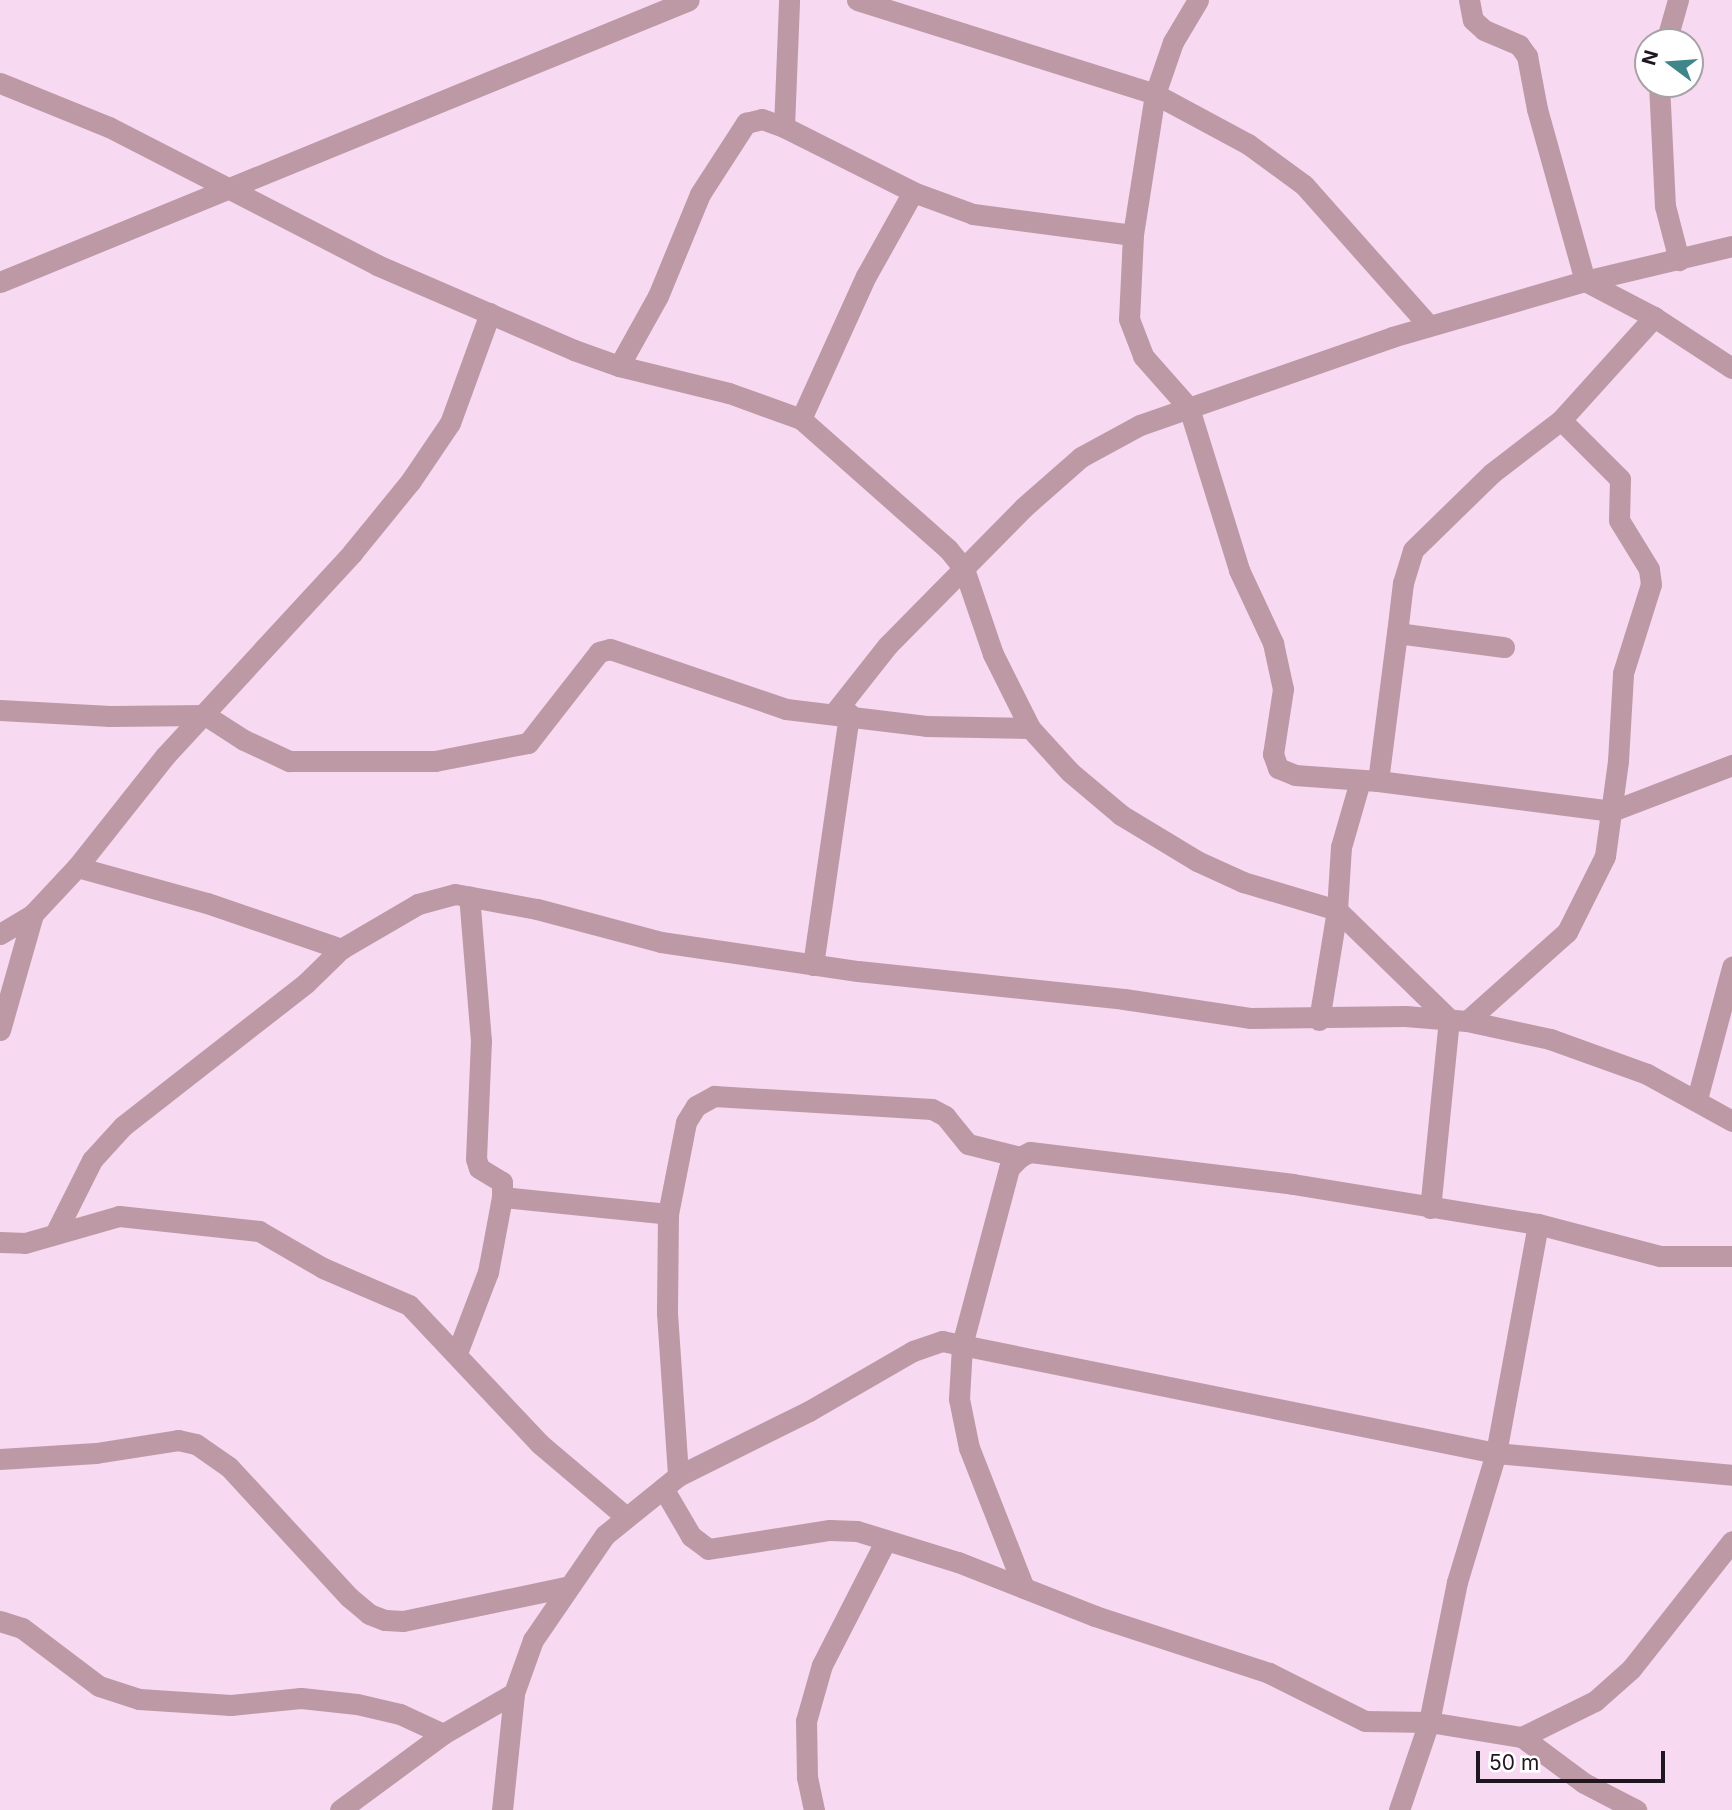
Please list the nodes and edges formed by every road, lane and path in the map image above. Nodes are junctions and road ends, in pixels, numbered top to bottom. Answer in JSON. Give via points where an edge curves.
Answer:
{"nodes":[{"id":1,"x":688,"y":0,"type":"edge"},
{"id":2,"x":789,"y":0,"type":"edge"},
{"id":3,"x":858,"y":0,"type":"edge"},
{"id":4,"x":1198,"y":0,"type":"edge"},
{"id":5,"x":1469,"y":0,"type":"edge"},
{"id":6,"x":1678,"y":0,"type":"edge"},
{"id":7,"x":1670,"y":28,"type":"edge"},
{"id":8,"x":0,"y":83,"type":"edge"},
{"id":9,"x":1156,"y":94,"type":"junction"},
{"id":10,"x":1660,"y":98,"type":"edge"},
{"id":11,"x":784,"y":127,"type":"junction"},
{"id":12,"x":229,"y":187,"type":"junction"},
{"id":13,"x":913,"y":192,"type":"junction"},
{"id":14,"x":1133,"y":235,"type":"junction"},
{"id":15,"x":1732,"y":246,"type":"edge"},
{"id":16,"x":1679,"y":260,"type":"junction"},
{"id":17,"x":1585,"y":281,"type":"junction"},
{"id":18,"x":0,"y":282,"type":"edge"},
{"id":19,"x":490,"y":313,"type":"junction"},
{"id":20,"x":1654,"y":317,"type":"junction"},
{"id":21,"x":1429,"y":326,"type":"junction"},
{"id":22,"x":620,"y":366,"type":"junction"},
{"id":23,"x":1732,"y":368,"type":"edge"},
{"id":24,"x":1189,"y":408,"type":"junction"},
{"id":25,"x":801,"y":419,"type":"junction"},
{"id":26,"x":1561,"y":420,"type":"junction"},
{"id":27,"x":964,"y":569,"type":"junction"},
{"id":28,"x":1396,"y":633,"type":"junction"},
{"id":29,"x":1504,"y":647,"type":"dead end"},
{"id":30,"x":0,"y":710,"type":"edge"},
{"id":31,"x":842,"y":713,"type":"junction"},
{"id":32,"x":205,"y":715,"type":"junction"},
{"id":33,"x":1030,"y":728,"type":"junction"},
{"id":34,"x":1732,"y":765,"type":"edge"},
{"id":35,"x":1369,"y":781,"type":"junction"},
{"id":36,"x":1612,"y":811,"type":"junction"},
{"id":37,"x":78,"y":867,"type":"junction"},
{"id":38,"x":469,"y":896,"type":"junction"},
{"id":39,"x":1337,"y":910,"type":"junction"},
{"id":40,"x":33,"y":914,"type":"junction"},
{"id":41,"x":0,"y":934,"type":"edge"},
{"id":42,"x":341,"y":949,"type":"junction"},
{"id":43,"x":813,"y":965,"type":"junction"},
{"id":44,"x":1732,"y":967,"type":"edge"},
{"id":45,"x":1319,"y":1020,"type":"junction"},
{"id":46,"x":1458,"y":1020,"type":"junction"},
{"id":47,"x":0,"y":1030,"type":"edge"},
{"id":48,"x":1697,"y":1099,"type":"junction"},
{"id":49,"x":1732,"y":1121,"type":"edge"},
{"id":50,"x":1020,"y":1157,"type":"junction"},
{"id":51,"x":502,"y":1197,"type":"junction"},
{"id":52,"x":1430,"y":1208,"type":"junction"},
{"id":53,"x":668,"y":1214,"type":"junction"},
{"id":54,"x":1538,"y":1224,"type":"junction"},
{"id":55,"x":57,"y":1230,"type":"junction"},
{"id":56,"x":0,"y":1242,"type":"edge"},
{"id":57,"x":1732,"y":1256,"type":"edge"},
{"id":58,"x":962,"y":1345,"type":"junction"},
{"id":59,"x":457,"y":1353,"type":"junction"},
{"id":60,"x":1496,"y":1453,"type":"junction"},
{"id":61,"x":0,"y":1459,"type":"edge"},
{"id":62,"x":1732,"y":1475,"type":"edge"},
{"id":63,"x":671,"y":1482,"type":"junction"},
{"id":64,"x":625,"y":1516,"type":"junction"},
{"id":65,"x":887,"y":1540,"type":"junction"},
{"id":66,"x":1732,"y":1541,"type":"edge"},
{"id":67,"x":566,"y":1587,"type":"junction"},
{"id":68,"x":1024,"y":1588,"type":"junction"},
{"id":69,"x":0,"y":1621,"type":"edge"},
{"id":70,"x":514,"y":1693,"type":"junction"},
{"id":71,"x":1429,"y":1723,"type":"junction"},
{"id":72,"x":443,"y":1734,"type":"junction"},
{"id":73,"x":1522,"y":1737,"type":"junction"},
{"id":74,"x":340,"y":1810,"type":"edge"},
{"id":75,"x":502,"y":1810,"type":"edge"},
{"id":76,"x":814,"y":1810,"type":"edge"},
{"id":77,"x":1399,"y":1810,"type":"edge"},
{"id":78,"x":1636,"y":1810,"type":"edge"}],
"edges":[{"from":1,"to":12,"type":"street"},
{"from":2,"to":11,"type":"street"},
{"from":3,"to":9,"type":"street"},
{"from":4,"to":9,"type":"street","via":[[1173,42]]},
{"from":5,"to":17,"type":"street","via":[[1473,20],[1484,30],[1519,45],[1527,56],[1537,109]]},
{"from":6,"to":7,"type":"street"},
{"from":8,"to":12,"type":"street","via":[[109,127]]},
{"from":9,"to":14,"type":"street"},
{"from":9,"to":21,"type":"street","via":[[1283,167]]},
{"from":10,"to":16,"type":"street","via":[[1665,205]]},
{"from":11,"to":13,"type":"street"},
{"from":11,"to":22,"type":"street","via":[[762,119],[746,123],[734,137],[700,194],[658,296]]},
{"from":12,"to":18,"type":"street"},
{"from":12,"to":19,"type":"street","via":[[365,259]]},
{"from":13,"to":14,"type":"street","via":[[974,214]]},
{"from":13,"to":25,"type":"street","via":[[878,253]]},
{"from":14,"to":24,"type":"street","via":[[1129,319],[1143,356]]},
{"from":15,"to":16,"type":"street"},
{"from":16,"to":17,"type":"street"},
{"from":17,"to":20,"type":"street"},
{"from":17,"to":21,"type":"street"},
{"from":19,"to":22,"type":"street"},
{"from":19,"to":32,"type":"street","via":[[450,423],[410,482]]},
{"from":20,"to":23,"type":"street"},
{"from":20,"to":26,"type":"street"},
{"from":21,"to":24,"type":"street"},
{"from":22,"to":25,"type":"street","via":[[729,393]]},
{"from":24,"to":27,"type":"street","via":[[1140,425],[1081,457]]},
{"from":24,"to":35,"type":"street","via":[[1239,570],[1279,663],[1283,688],[1273,754],[1278,768],[1295,775]]},
{"from":25,"to":27,"type":"street","via":[[948,548]]},
{"from":26,"to":28,"type":"street","via":[[1492,473],[1413,550]]},
{"from":26,"to":36,"type":"street","via":[[1620,479],[1619,520],[1649,569],[1647,599],[1623,673]]},
{"from":27,"to":31,"type":"street","via":[[888,645]]},
{"from":27,"to":33,"type":"street","via":[[993,654]]},
{"from":28,"to":29,"type":"street"},
{"from":28,"to":35,"type":"street"},
{"from":30,"to":32,"type":"street"},
{"from":31,"to":32,"type":"street","via":[[786,709],[745,698],[610,649],[599,652],[528,743],[436,761],[289,761]]},
{"from":31,"to":33,"type":"street","via":[[926,726]]},
{"from":31,"to":43,"type":"street"},
{"from":32,"to":37,"type":"street","via":[[165,757]]},
{"from":33,"to":39,"type":"street","via":[[1070,772],[1121,815],[1197,861],[1243,882]]},
{"from":34,"to":36,"type":"street"},
{"from":35,"to":36,"type":"street"},
{"from":35,"to":39,"type":"street","via":[[1341,847]]},
{"from":36,"to":46,"type":"street","via":[[1605,856],[1567,932]]},
{"from":37,"to":40,"type":"street"},
{"from":37,"to":42,"type":"street","via":[[207,902]]},
{"from":38,"to":42,"type":"street","via":[[456,894],[418,904]]},
{"from":38,"to":43,"type":"street","via":[[661,943]]},
{"from":38,"to":51,"type":"street","via":[[481,1041],[476,1159],[479,1168],[502,1182]]},
{"from":39,"to":45,"type":"street"},
{"from":39,"to":46,"type":"street"},
{"from":40,"to":41,"type":"street"},
{"from":40,"to":47,"type":"street"},
{"from":42,"to":55,"type":"street","via":[[287,999],[123,1126],[92,1160]]},
{"from":43,"to":45,"type":"street","via":[[1136,1000],[1250,1018]]},
{"from":44,"to":48,"type":"street"},
{"from":45,"to":46,"type":"street","via":[[1405,1016]]},
{"from":46,"to":48,"type":"street","via":[[1550,1039],[1647,1073]]},
{"from":46,"to":52,"type":"street"},
{"from":48,"to":49,"type":"street"},
{"from":50,"to":52,"type":"street","via":[[1030,1152],[1293,1184]]},
{"from":50,"to":53,"type":"street","via":[[968,1144],[945,1116],[932,1109],[714,1096],[696,1106],[686,1122]]},
{"from":50,"to":58,"type":"street","via":[[1009,1168]]},
{"from":51,"to":53,"type":"street"},
{"from":51,"to":59,"type":"street","via":[[488,1272]]},
{"from":52,"to":54,"type":"street"},
{"from":53,"to":63,"type":"street"},
{"from":54,"to":57,"type":"street","via":[[1661,1256]]},
{"from":54,"to":60,"type":"street"},
{"from":55,"to":56,"type":"street","via":[[25,1243]]},
{"from":55,"to":59,"type":"street","via":[[119,1216],[259,1231],[323,1268],[409,1305]]},
{"from":58,"to":60,"type":"street"},
{"from":58,"to":63,"type":"street","via":[[942,1341],[914,1351]]},
{"from":58,"to":68,"type":"street","via":[[960,1399],[969,1448]]},
{"from":59,"to":64,"type":"street","via":[[540,1444]]},
{"from":60,"to":62,"type":"street"},
{"from":60,"to":71,"type":"street","via":[[1457,1582]]},
{"from":61,"to":67,"type":"street","via":[[96,1453],[178,1440],[195,1444],[229,1467],[349,1597],[369,1614],[385,1619],[403,1621]]},
{"from":63,"to":64,"type":"street"},
{"from":63,"to":65,"type":"street","via":[[691,1536],[708,1549],[831,1530]]},
{"from":64,"to":67,"type":"street"},
{"from":65,"to":68,"type":"street"},
{"from":65,"to":76,"type":"street","via":[[822,1665],[806,1721],[807,1777]]},
{"from":66,"to":73,"type":"street","via":[[1631,1669],[1595,1701]]},
{"from":67,"to":70,"type":"street","via":[[533,1640]]},
{"from":68,"to":71,"type":"street","via":[[1269,1673],[1365,1721]]},
{"from":69,"to":72,"type":"street","via":[[22,1628],[99,1686],[139,1699],[231,1705],[300,1698],[357,1704],[400,1714]]},
{"from":70,"to":72,"type":"street"},
{"from":70,"to":75,"type":"street"},
{"from":71,"to":73,"type":"street"},
{"from":71,"to":77,"type":"street","via":[[1408,1773]]},
{"from":72,"to":74,"type":"street"},
{"from":73,"to":78,"type":"street","via":[[1584,1783]]}]}
